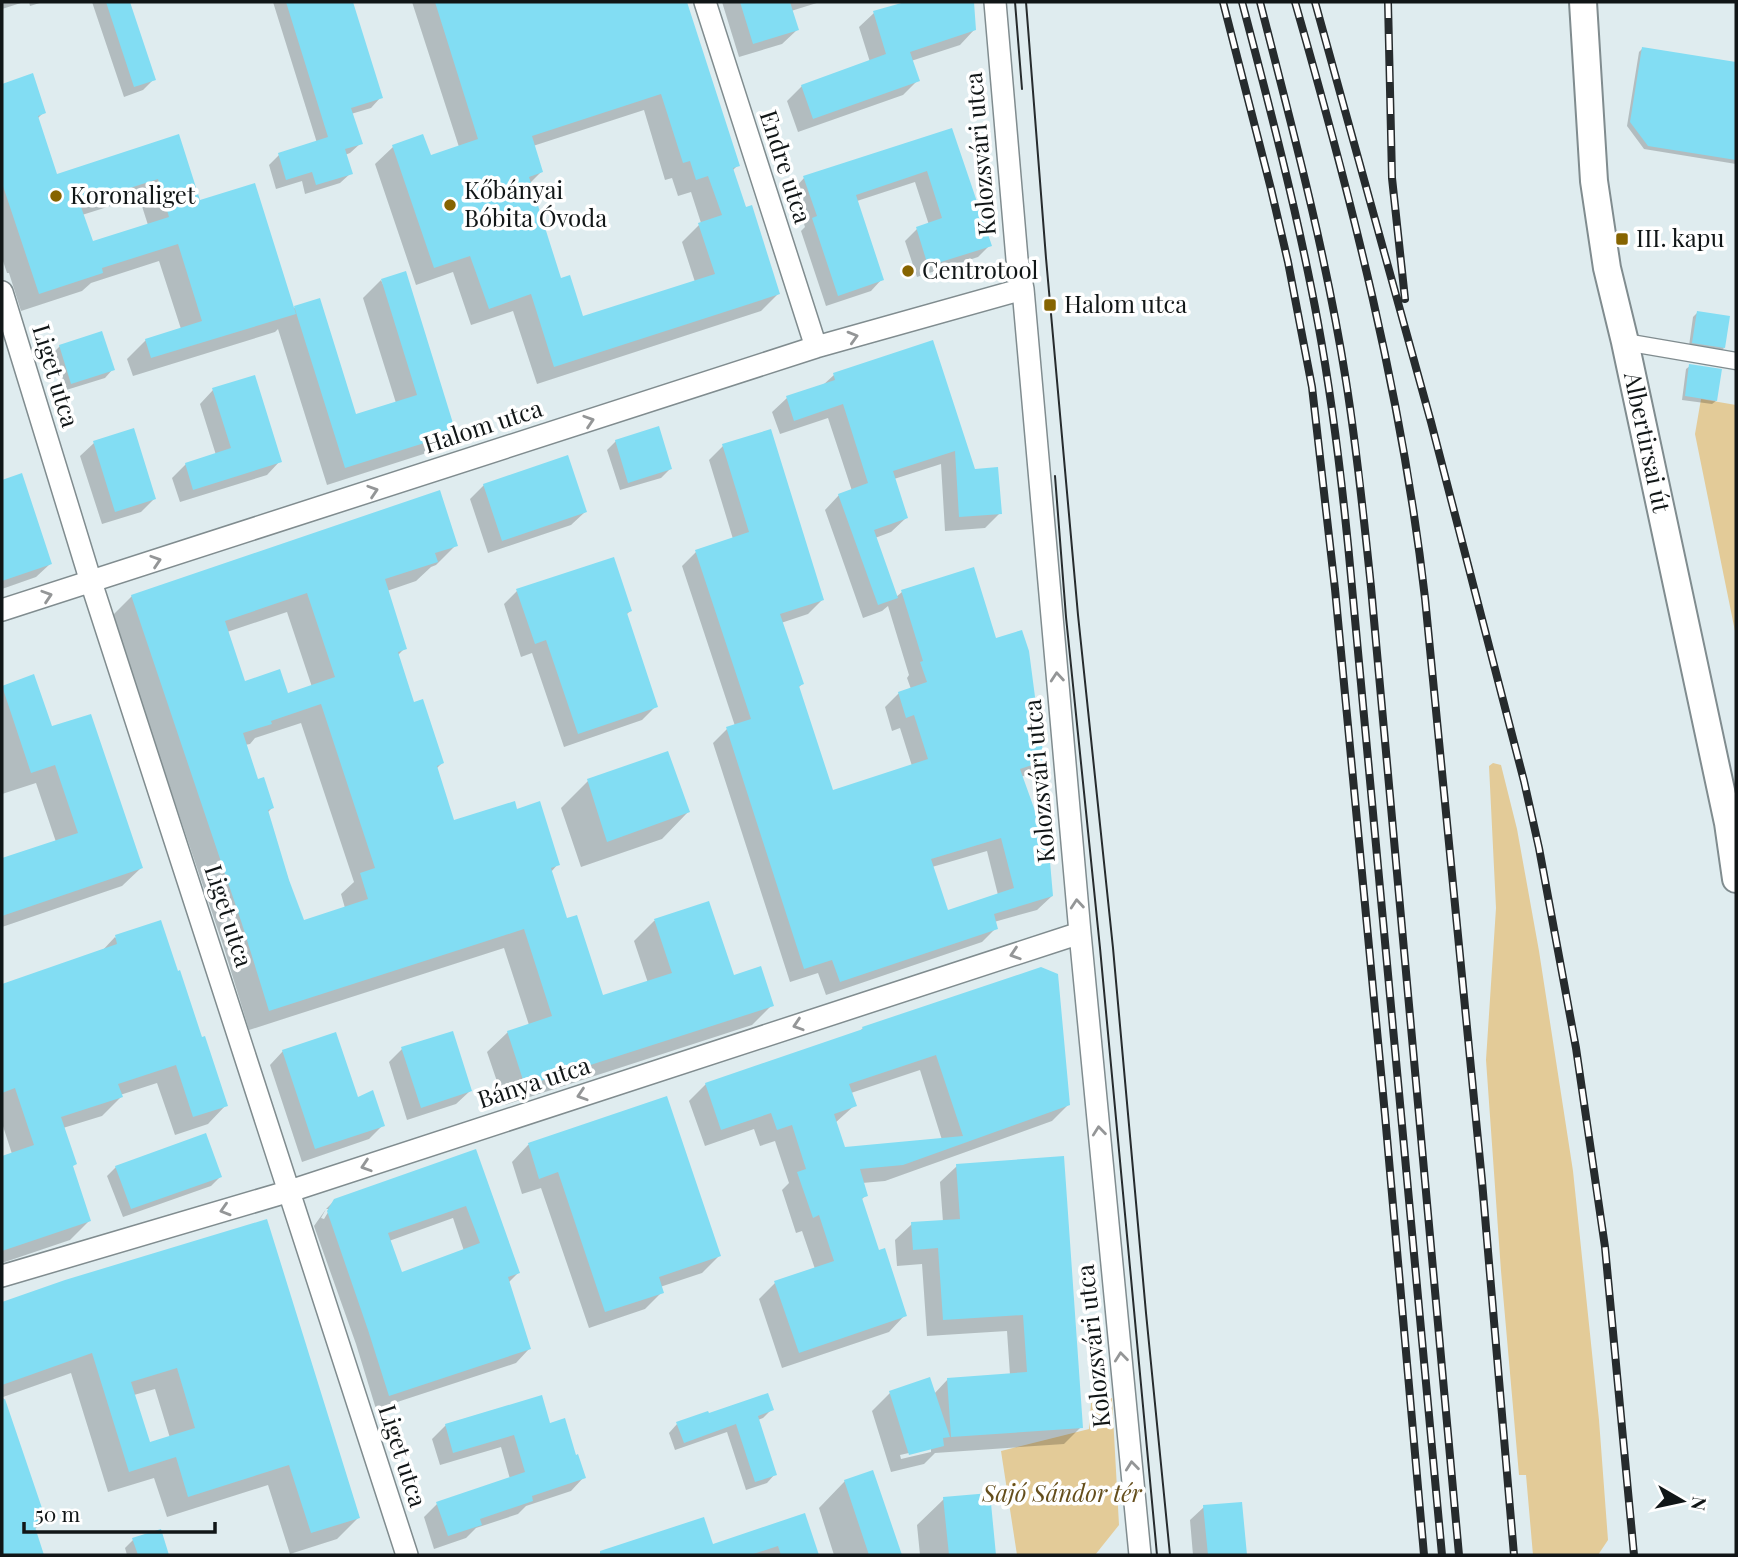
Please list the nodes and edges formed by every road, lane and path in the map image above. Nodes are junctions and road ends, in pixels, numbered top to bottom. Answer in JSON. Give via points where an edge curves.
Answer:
{"nodes":[{"id":1,"x":705,"y":2,"type":"edge"},
{"id":2,"x":995,"y":2,"type":"edge"},
{"id":3,"x":1583,"y":2,"type":"edge"},
{"id":4,"x":1023,"y":289,"type":"junction"},
{"id":5,"x":2,"y":292,"type":"edge"},
{"id":6,"x":1625,"y":342,"type":"junction"},
{"id":7,"x":816,"y":347,"type":"junction"},
{"id":8,"x":1736,"y":361,"type":"edge"},
{"id":9,"x":91,"y":582,"type":"junction"},
{"id":10,"x":2,"y":610,"type":"edge"},
{"id":11,"x":1736,"y":878,"type":"edge"},
{"id":12,"x":1080,"y":933,"type":"junction"},
{"id":13,"x":290,"y":1191,"type":"junction"},
{"id":14,"x":2,"y":1276,"type":"edge"},
{"id":15,"x":407,"y":1555,"type":"edge"},
{"id":16,"x":1140,"y":1555,"type":"edge"}],
"edges":[{"from":1,"to":7,"type":"street","name":"Endre utca"},
{"from":2,"to":4,"type":"street","name":"Kolozsvári utca"},
{"from":3,"to":6,"type":"street","name":"Albertirsai út","via":[[1594,181],[1607,268]]},
{"from":7,"to":4,"type":"street","name":"Halom utca","one_way":true},
{"from":12,"to":4,"type":"street","name":"Kolozsvári utca","one_way":true},
{"from":5,"to":9,"type":"street","name":"Liget utca"},
{"from":6,"to":8,"type":"street"},
{"from":6,"to":11,"type":"street","name":"Albertirsai út"},
{"from":9,"to":7,"type":"street","name":"Halom utca","one_way":true},
{"from":10,"to":9,"type":"street","name":"Halom utca","one_way":true},
{"from":9,"to":13,"type":"street","name":"Liget utca"},
{"from":12,"to":13,"type":"street","name":"Bánya utca","one_way":true},
{"from":16,"to":12,"type":"street","name":"Kolozsvári utca","one_way":true},
{"from":13,"to":14,"type":"street","name":"Bánya utca","one_way":true},
{"from":13,"to":15,"type":"street","name":"Liget utca"}]}
